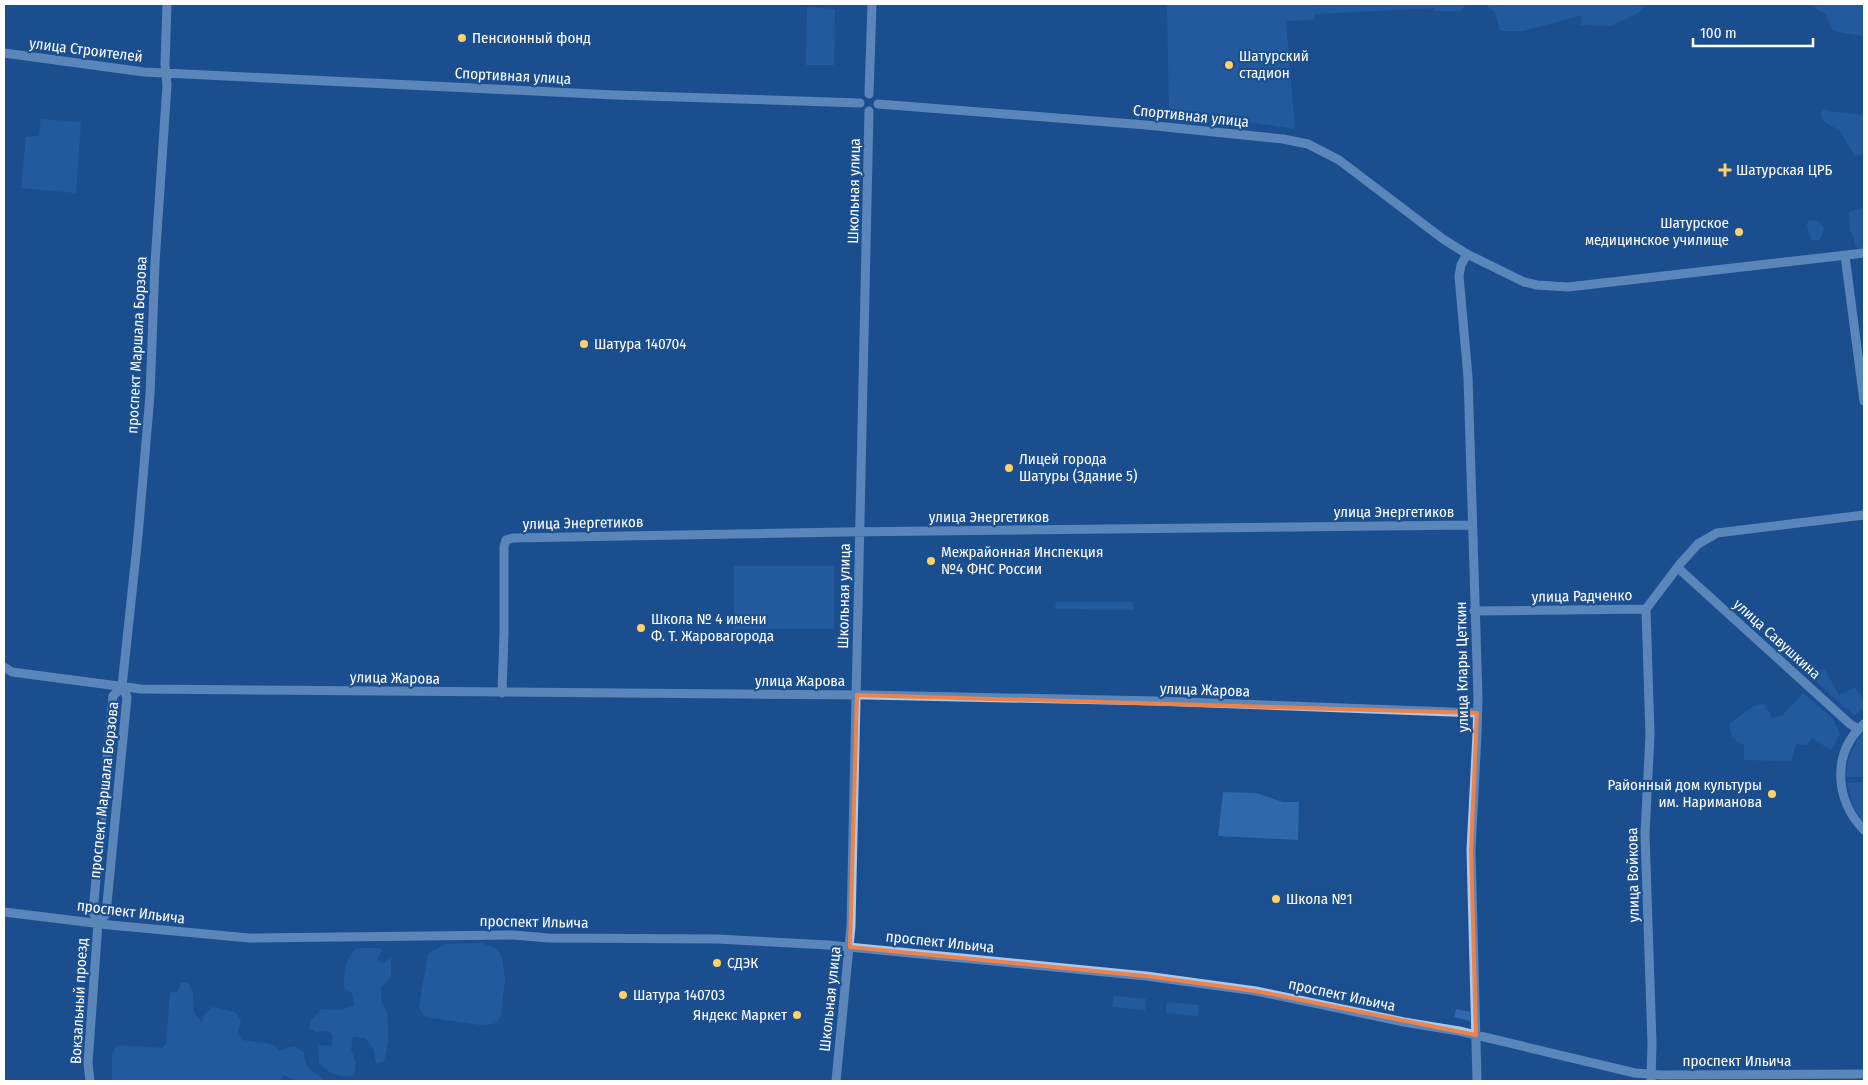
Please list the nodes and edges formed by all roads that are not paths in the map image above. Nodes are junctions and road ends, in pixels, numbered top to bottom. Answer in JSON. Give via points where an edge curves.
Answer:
{"nodes":[{"id":1,"x":167,"y":4,"type":"edge"},
{"id":2,"x":872,"y":4,"type":"edge"},
{"id":3,"x":4,"y":53,"type":"edge"},
{"id":4,"x":165,"y":73,"type":"junction"},
{"id":5,"x":869,"y":94,"type":"junction"},
{"id":6,"x":860,"y":103,"type":"junction"},
{"id":7,"x":878,"y":104,"type":"junction"},
{"id":8,"x":869,"y":111,"type":"junction"},
{"id":9,"x":1864,"y":253,"type":"edge"},
{"id":10,"x":1466,"y":254,"type":"junction"},
{"id":11,"x":1845,"y":256,"type":"junction"},
{"id":12,"x":1864,"y":401,"type":"edge"},
{"id":13,"x":1864,"y":515,"type":"edge"},
{"id":14,"x":1472,"y":525,"type":"junction"},
{"id":15,"x":859,"y":532,"type":"junction"},
{"id":16,"x":1678,"y":568,"type":"junction"},
{"id":17,"x":1646,"y":609,"type":"junction"},
{"id":18,"x":1474,"y":611,"type":"junction"},
{"id":19,"x":4,"y":667,"type":"edge"},
{"id":20,"x":122,"y":687,"type":"junction"},
{"id":21,"x":502,"y":693,"type":"junction"},
{"id":22,"x":857,"y":695,"type":"junction"},
{"id":23,"x":1477,"y":713,"type":"junction"},
{"id":24,"x":1861,"y":727,"type":"edge"},
{"id":25,"x":1864,"y":830,"type":"edge"},
{"id":26,"x":4,"y":912,"type":"edge"},
{"id":27,"x":98,"y":923,"type":"junction"},
{"id":28,"x":850,"y":947,"type":"junction"},
{"id":29,"x":1476,"y":1035,"type":"junction"},
{"id":30,"x":1864,"y":1074,"type":"edge"},
{"id":31,"x":1651,"y":1078,"type":"edge"},
{"id":32,"x":90,"y":1081,"type":"edge"},
{"id":33,"x":836,"y":1081,"type":"edge"},
{"id":34,"x":1477,"y":1081,"type":"edge"}],
"edges":[{"from":1,"to":4,"type":"street","name":"проспект Маршала Борзова"},
{"from":2,"to":5,"type":"street"},
{"from":3,"to":4,"type":"street","name":"улица Строителей"},
{"from":4,"to":6,"type":"street","name":"Спортивная улица","via":[[614,95]]},
{"from":4,"to":20,"type":"street","name":"проспект Маршала Борзова","via":[[167,85],[150,395]]},
{"from":5,"to":6,"type":"street","via":[[861,98]]},
{"from":5,"to":7,"type":"street","via":[[874,95]]},
{"from":6,"to":8,"type":"street"},
{"from":7,"to":8,"type":"street"},
{"from":7,"to":10,"type":"street","name":"Спортивная улица","via":[[1146,125],[1308,144],[1339,160]]},
{"from":8,"to":15,"type":"street","name":"Школьная улица"},
{"from":9,"to":11,"type":"street","name":"Спортивная улица"},
{"from":10,"to":11,"type":"street","name":"Спортивная улица","via":[[1524,282],[1568,287]]},
{"from":10,"to":14,"type":"street","name":"улица Клары Цеткин","via":[[1459,276],[1468,377]]},
{"from":11,"to":12,"type":"street"},
{"from":13,"to":16,"type":"street","name":"улица Радченко","via":[[1717,533],[1698,544]]},
{"from":14,"to":15,"type":"street","name":"улица Энергетиков"},
{"from":14,"to":18,"type":"street","name":"улица Клары Цеткин"},
{"from":15,"to":21,"type":"street","name":"улица Энергетиков","via":[[506,540]]},
{"from":15,"to":22,"type":"street","name":"Школьная улица"},
{"from":16,"to":17,"type":"street","name":"улица Радченко"},
{"from":16,"to":24,"type":"street","name":"улица Савушкина","via":[[1850,724]]},
{"from":17,"to":18,"type":"street","name":"улица Радченко"},
{"from":17,"to":31,"type":"street","name":"улица Войкова","via":[[1650,735],[1645,834]]},
{"from":18,"to":23,"type":"street","name":"улица Клары Цеткин"},
{"from":19,"to":20,"type":"street","name":"улица Жарова","via":[[12,672]]},
{"from":20,"to":21,"type":"street","name":"улица Жарова"},
{"from":20,"to":27,"type":"street","name":"проспект Маршала Борзова","via":[[127,697],[106,914]]},
{"from":20,"to":27,"type":"street","name":"проспект Маршала Борзова","via":[[113,696],[93,912]]},
{"from":21,"to":22,"type":"street","name":"улица Жарова"},
{"from":22,"to":23,"type":"street","name":"улица Жарова","via":[[1155,701]]},
{"from":22,"to":28,"type":"street","name":"Школьная улица"},
{"from":23,"to":29,"type":"street","name":"улица Клары Цеткин","via":[[1471,850]]},
{"from":24,"to":25,"type":"street","via":[[1848,743],[1841,780],[1847,809]]},
{"from":26,"to":27,"type":"street","name":"проспект Ильича"},
{"from":27,"to":28,"type":"street","name":"проспект Ильича","via":[[249,938],[513,935],[717,939]]},
{"from":27,"to":32,"type":"street","name":"Вокзальный проезд","via":[[88,1062]]},
{"from":28,"to":29,"type":"street","name":"проспект Ильича","via":[[1146,976],[1256,991]]},
{"from":28,"to":33,"type":"street","name":"Школьная улица"},
{"from":29,"to":31,"type":"street","name":"проспект Ильича"},
{"from":29,"to":34,"type":"street","name":"улица Клары Цеткин"},
{"from":30,"to":31,"type":"street","name":"проспект Ильича"}]}
